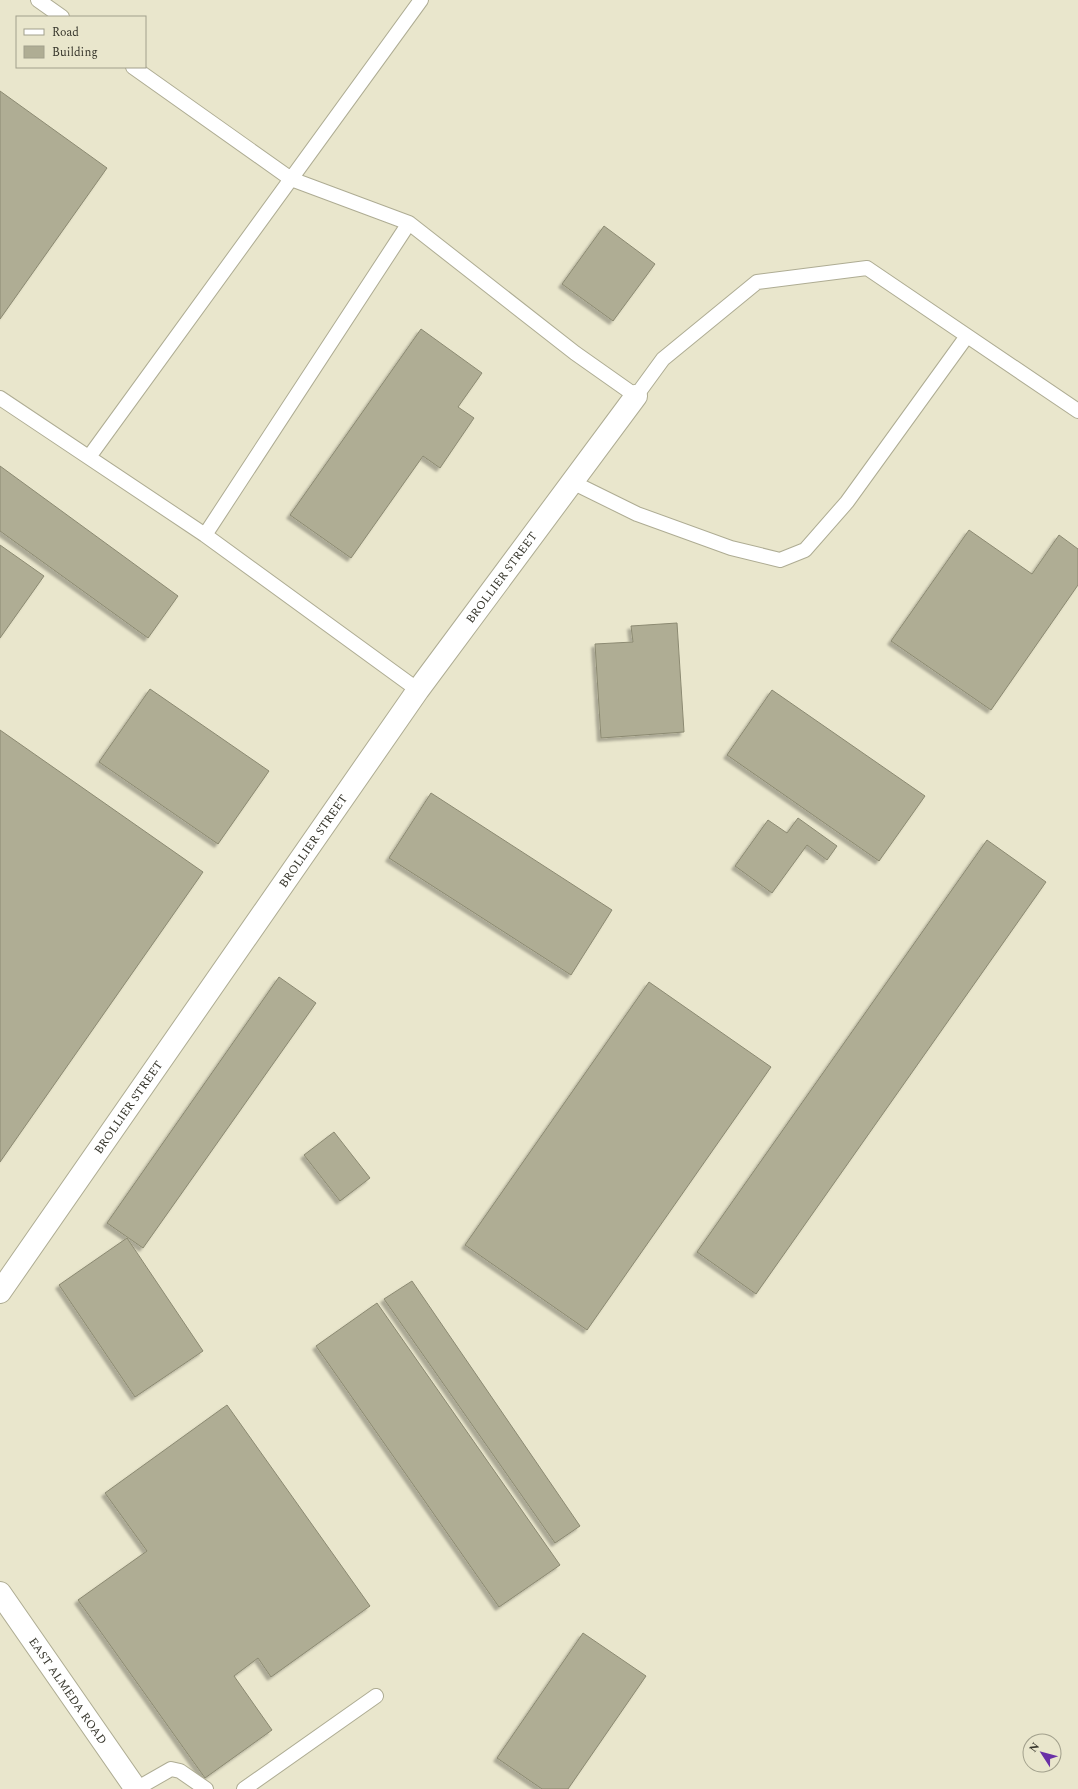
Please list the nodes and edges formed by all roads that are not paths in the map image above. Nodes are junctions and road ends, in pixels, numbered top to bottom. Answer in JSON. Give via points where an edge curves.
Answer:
{"nodes":[{"id":1,"x":38,"y":0,"type":"edge"},
{"id":2,"x":421,"y":0,"type":"edge"},
{"id":3,"x":61,"y":16,"type":"edge"},
{"id":4,"x":134,"y":68,"type":"edge"},
{"id":5,"x":291,"y":179,"type":"junction"},
{"id":6,"x":409,"y":223,"type":"junction"},
{"id":7,"x":967,"y":336,"type":"junction"},
{"id":8,"x":636,"y":396,"type":"junction"},
{"id":9,"x":0,"y":398,"type":"edge"},
{"id":10,"x":1078,"y":411,"type":"edge"},
{"id":11,"x":89,"y":457,"type":"junction"},
{"id":12,"x":572,"y":482,"type":"junction"},
{"id":13,"x":205,"y":535,"type":"junction"},
{"id":14,"x":418,"y":690,"type":"junction"},
{"id":15,"x":0,"y":1292,"type":"edge"},
{"id":16,"x":0,"y":1593,"type":"edge"},
{"id":17,"x":376,"y":1696,"type":"dead end"},
{"id":18,"x":136,"y":1789,"type":"edge"},
{"id":19,"x":206,"y":1789,"type":"edge"},
{"id":20,"x":244,"y":1789,"type":"edge"}],
"edges":[{"from":1,"to":3,"type":"lane"},
{"from":2,"to":5,"type":"lane"},
{"from":4,"to":5,"type":"lane"},
{"from":5,"to":6,"type":"lane"},
{"from":5,"to":11,"type":"lane"},
{"from":6,"to":8,"type":"lane","via":[[576,353]]},
{"from":6,"to":13,"type":"lane"},
{"from":7,"to":8,"type":"lane","via":[[867,268],[757,282],[664,359]]},
{"from":7,"to":10,"type":"lane"},
{"from":7,"to":12,"type":"lane","via":[[847,502],[805,550],[780,560],[731,548],[637,514]]},
{"from":8,"to":12,"type":"street","name":"BROLLIER STREET"},
{"from":9,"to":11,"type":"lane"},
{"from":11,"to":13,"type":"lane"},
{"from":12,"to":14,"type":"street","name":"BROLLIER STREET"},
{"from":13,"to":14,"type":"lane"},
{"from":14,"to":15,"type":"street","name":"BROLLIER STREET"},
{"from":16,"to":18,"type":"street","name":"EAST ALMEDA ROAD"},
{"from":17,"to":20,"type":"lane"},
{"from":18,"to":19,"type":"lane","via":[[170,1769],[180,1771]]}]}
